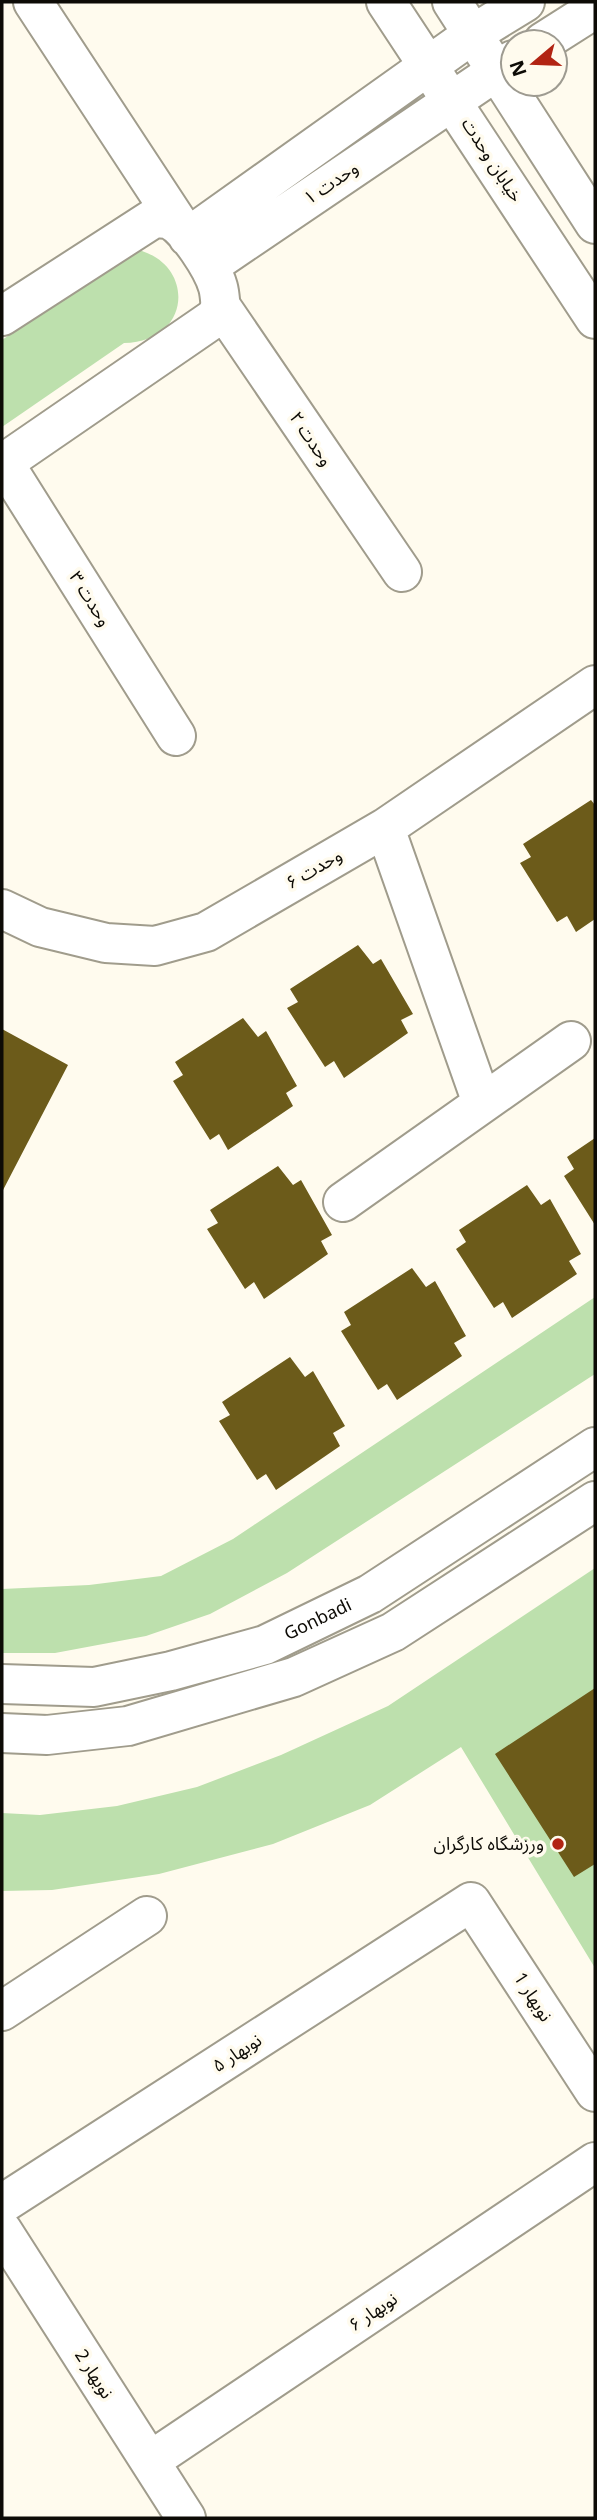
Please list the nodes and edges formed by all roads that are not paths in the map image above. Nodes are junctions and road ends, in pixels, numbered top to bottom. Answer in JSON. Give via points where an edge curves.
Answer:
{"nodes":[{"id":1,"x":33,"y":2,"type":"edge"},
{"id":2,"x":386,"y":2,"type":"edge"},
{"id":3,"x":452,"y":2,"type":"edge"},
{"id":4,"x":525,"y":2,"type":"edge"},
{"id":5,"x":595,"y":9,"type":"edge"},
{"id":6,"x":565,"y":28,"type":"edge"},
{"id":7,"x":473,"y":34,"type":"junction"},
{"id":8,"x":499,"y":60,"type":"edge"},
{"id":9,"x":428,"y":67,"type":"junction"},
{"id":10,"x":499,"y":70,"type":"edge"},
{"id":11,"x":523,"y":98,"type":"edge"},
{"id":12,"x":453,"y":100,"type":"junction"},
{"id":13,"x":595,"y":224,"type":"edge"},
{"id":14,"x":193,"y":244,"type":"junction"},
{"id":15,"x":220,"y":305,"type":"junction"},
{"id":16,"x":2,"y":316,"type":"edge"},
{"id":17,"x":595,"y":319,"type":"edge"},
{"id":18,"x":3,"y":463,"type":"edge"},
{"id":19,"x":402,"y":572,"type":"dead end"},
{"id":20,"x":595,"y":685,"type":"edge"},
{"id":21,"x":176,"y":736,"type":"dead end"},
{"id":22,"x":385,"y":828,"type":"junction"},
{"id":23,"x":2,"y":909,"type":"edge"},
{"id":24,"x":571,"y":1041,"type":"dead end"},
{"id":25,"x":482,"y":1103,"type":"junction"},
{"id":26,"x":343,"y":1202,"type":"dead end"},
{"id":27,"x":595,"y":1447,"type":"edge"},
{"id":28,"x":595,"y":1501,"type":"edge"},
{"id":29,"x":2,"y":1684,"type":"edge"},
{"id":30,"x":2,"y":1733,"type":"edge"},
{"id":31,"x":471,"y":1902,"type":"joint"},
{"id":32,"x":147,"y":1916,"type":"dead end"},
{"id":33,"x":2,"y":2011,"type":"edge"},
{"id":34,"x":595,"y":2092,"type":"edge"},
{"id":35,"x":595,"y":2162,"type":"edge"},
{"id":36,"x":2,"y":2204,"type":"edge"},
{"id":37,"x":2,"y":2230,"type":"edge"},
{"id":38,"x":150,"y":2461,"type":"junction"},
{"id":39,"x":186,"y":2518,"type":"edge"}],
"edges":[{"from":1,"to":14,"type":"street"},
{"from":2,"to":9,"type":"street","name":"خیابان وحدت"},
{"from":3,"to":7,"type":"street"},
{"from":4,"to":7,"type":"street"},
{"from":5,"to":6,"type":"street"},
{"from":7,"to":8,"type":"street"},
{"from":7,"to":9,"type":"street"},
{"from":9,"to":12,"type":"street","name":"خیابان وحدت"},
{"from":9,"to":14,"type":"street"},
{"from":10,"to":12,"type":"street","name":"وحدت ۱"},
{"from":11,"to":13,"type":"street"},
{"from":12,"to":14,"type":"street","name":"وحدت ۱"},
{"from":12,"to":17,"type":"street","name":"خیابان وحدت"},
{"from":14,"to":15,"type":"street","via":[[218,287]]},
{"from":14,"to":16,"type":"street","via":[[168,219],[154,218]]},
{"from":15,"to":18,"type":"street","via":[[213,319]]},
{"from":15,"to":19,"type":"street","name":"وحدت ۲"},
{"from":18,"to":21,"type":"street","name":"وحدت ۳"},
{"from":20,"to":22,"type":"street","name":"وحدت ۶"},
{"from":22,"to":23,"type":"street","name":"وحدت ۶","via":[[206,932],[155,946],[106,943],[40,927]]},
{"from":22,"to":25,"type":"street"},
{"from":24,"to":25,"type":"street"},
{"from":25,"to":26,"type":"street"},
{"from":27,"to":29,"type":"street","name":"Gonbadi","via":[[370,1594],[265,1645],[94,1687]]},
{"from":28,"to":30,"type":"street","via":[[393,1632],[294,1677],[128,1727],[47,1735]]},
{"from":31,"to":34,"type":"street","name":"نوبهار 1"},
{"from":31,"to":36,"type":"street","name":"نوبهار ۵"},
{"from":32,"to":33,"type":"street"},
{"from":35,"to":38,"type":"street","name":"نوبهار ۶"},
{"from":37,"to":38,"type":"street","name":"نوبهار 2"},
{"from":38,"to":39,"type":"street","name":"نوبهار 2"}]}
